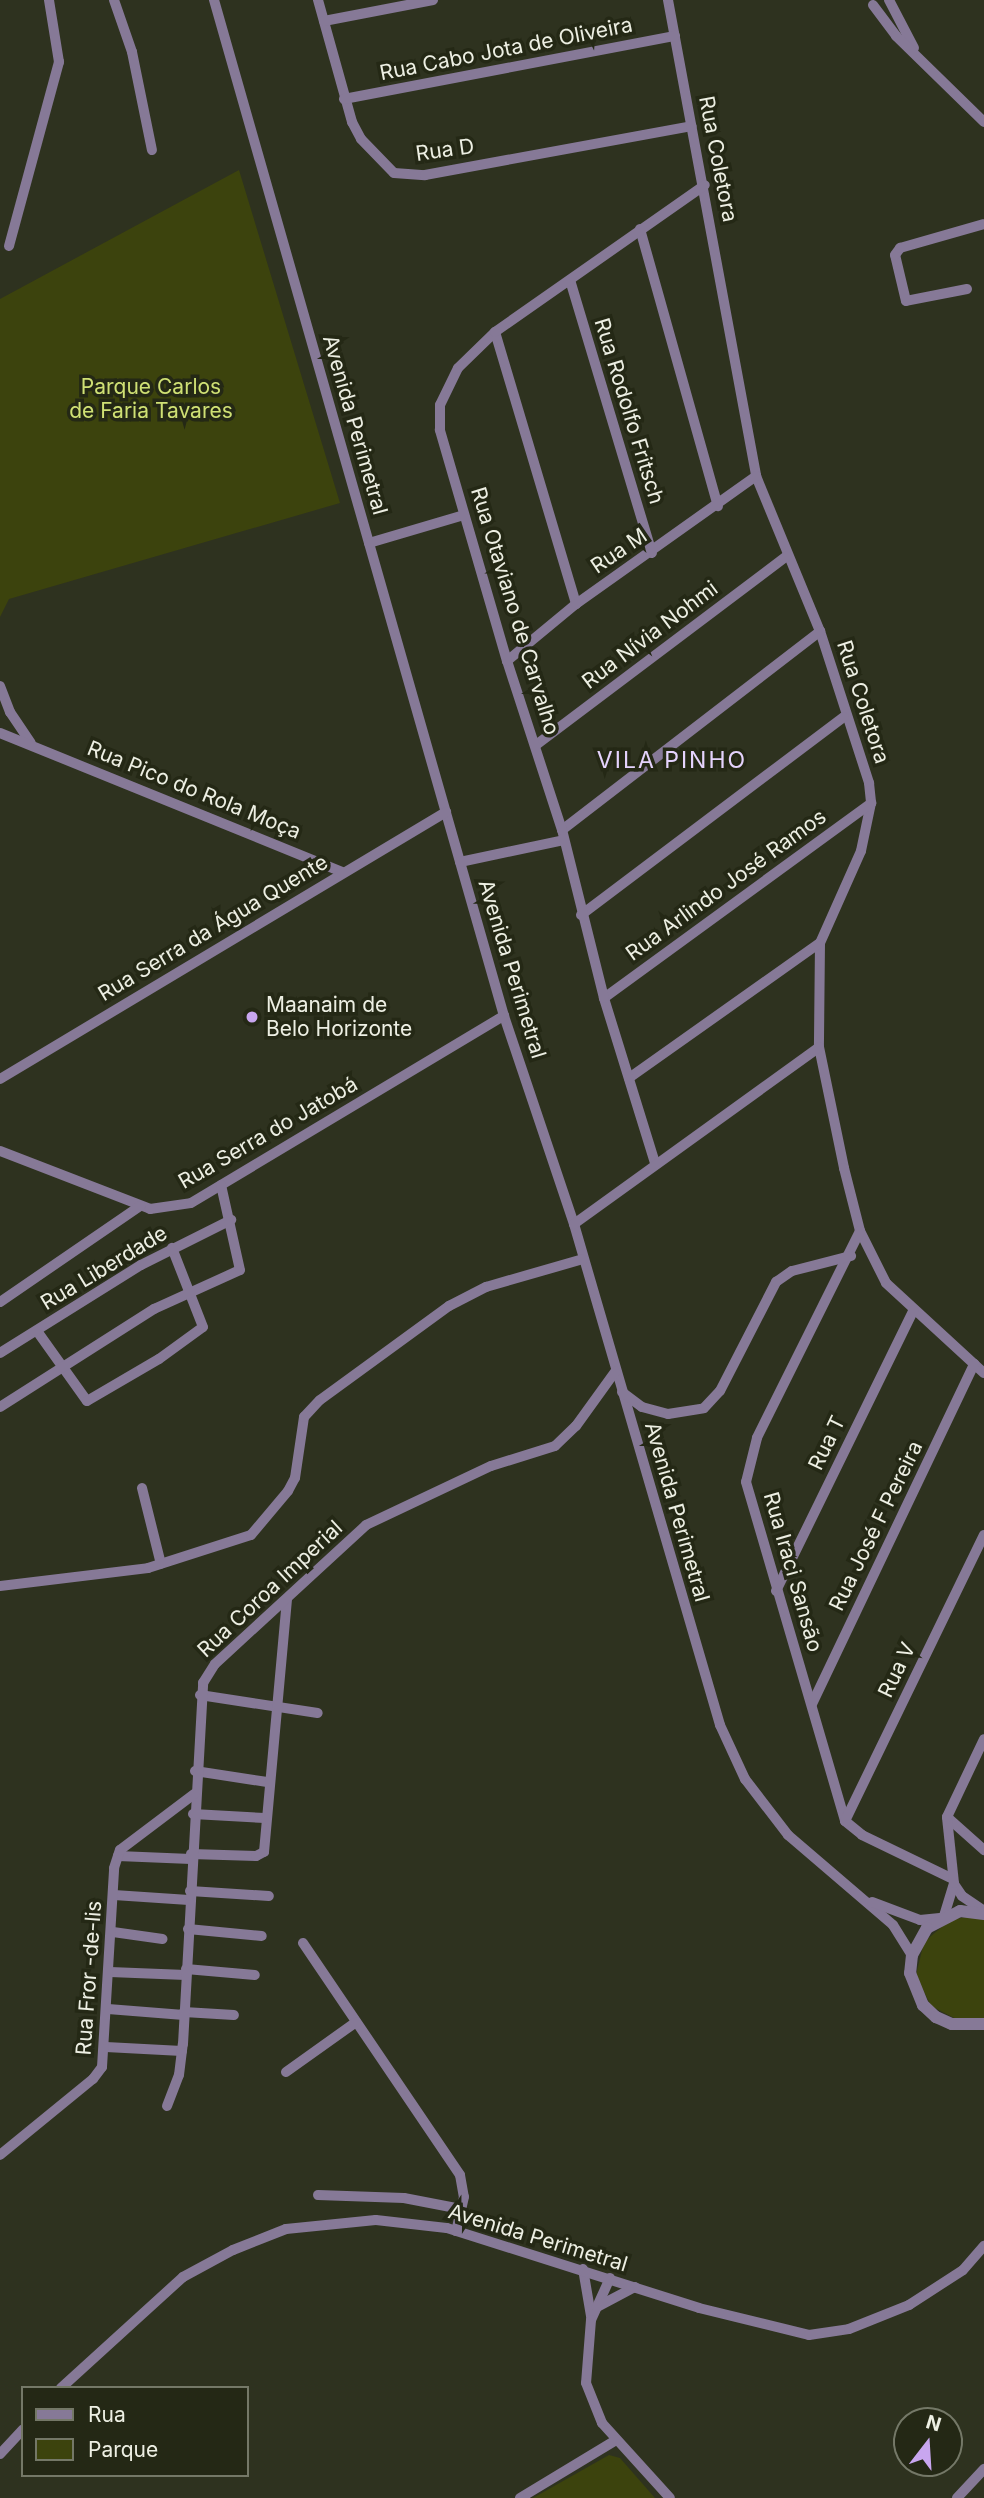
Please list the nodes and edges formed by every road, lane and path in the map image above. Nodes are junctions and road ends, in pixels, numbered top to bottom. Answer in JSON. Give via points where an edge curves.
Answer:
{"nodes":[{"id":1,"x":49,"y":0,"type":"edge"},
{"id":2,"x":114,"y":0,"type":"edge"},
{"id":3,"x":214,"y":0,"type":"edge"},
{"id":4,"x":318,"y":0,"type":"edge"},
{"id":5,"x":433,"y":0,"type":"edge"},
{"id":6,"x":668,"y":0,"type":"edge"},
{"id":7,"x":889,"y":0,"type":"edge"},
{"id":8,"x":868,"y":2,"type":"edge"},
{"id":9,"x":324,"y":21,"type":"junction"},
{"id":10,"x":674,"y":36,"type":"junction"},
{"id":11,"x":916,"y":52,"type":"junction"},
{"id":12,"x":344,"y":99,"type":"junction"},
{"id":13,"x":984,"y":122,"type":"edge"},
{"id":14,"x":692,"y":126,"type":"junction"},
{"id":15,"x":152,"y":150,"type":"dead end"},
{"id":16,"x":705,"y":185,"type":"junction"},
{"id":17,"x":984,"y":224,"type":"edge"},
{"id":18,"x":640,"y":229,"type":"junction"},
{"id":19,"x":9,"y":246,"type":"dead end"},
{"id":20,"x":569,"y":280,"type":"junction"},
{"id":21,"x":967,"y":289,"type":"dead end"},
{"id":22,"x":495,"y":332,"type":"junction"},
{"id":23,"x":756,"y":476,"type":"junction"},
{"id":24,"x":718,"y":506,"type":"junction"},
{"id":25,"x":464,"y":515,"type":"junction"},
{"id":26,"x":369,"y":543,"type":"junction"},
{"id":27,"x":652,"y":553,"type":"junction"},
{"id":28,"x":787,"y":556,"type":"junction"},
{"id":29,"x":576,"y":604,"type":"junction"},
{"id":30,"x":820,"y":631,"type":"junction"},
{"id":31,"x":506,"y":661,"type":"junction"},
{"id":32,"x":0,"y":686,"type":"edge"},
{"id":33,"x":845,"y":717,"type":"junction"},
{"id":34,"x":0,"y":733,"type":"edge"},
{"id":35,"x":32,"y":744,"type":"junction"},
{"id":36,"x":536,"y":745,"type":"junction"},
{"id":37,"x":871,"y":803,"type":"junction"},
{"id":38,"x":446,"y":812,"type":"junction"},
{"id":39,"x":563,"y":835,"type":"junction"},
{"id":40,"x":460,"y":862,"type":"junction"},
{"id":41,"x":342,"y":872,"type":"junction"},
{"id":42,"x":581,"y":915,"type":"junction"},
{"id":43,"x":820,"y":943,"type":"junction"},
{"id":44,"x":604,"y":998,"type":"junction"},
{"id":45,"x":504,"y":1016,"type":"junction"},
{"id":46,"x":819,"y":1047,"type":"junction"},
{"id":47,"x":629,"y":1077,"type":"junction"},
{"id":48,"x":0,"y":1079,"type":"edge"},
{"id":49,"x":0,"y":1151,"type":"edge"},
{"id":50,"x":655,"y":1163,"type":"junction"},
{"id":51,"x":221,"y":1185,"type":"junction"},
{"id":52,"x":140,"y":1206,"type":"junction"},
{"id":53,"x":230,"y":1220,"type":"junction"},
{"id":54,"x":574,"y":1224,"type":"junction"},
{"id":55,"x":860,"y":1231,"type":"junction"},
{"id":56,"x":172,"y":1248,"type":"junction"},
{"id":57,"x":851,"y":1255,"type":"junction"},
{"id":58,"x":583,"y":1259,"type":"junction"},
{"id":59,"x":186,"y":1291,"type":"junction"},
{"id":60,"x":0,"y":1302,"type":"edge"},
{"id":61,"x":913,"y":1311,"type":"junction"},
{"id":62,"x":37,"y":1331,"type":"junction"},
{"id":63,"x":0,"y":1353,"type":"edge"},
{"id":64,"x":974,"y":1364,"type":"junction"},
{"id":65,"x":62,"y":1368,"type":"junction"},
{"id":66,"x":615,"y":1372,"type":"junction"},
{"id":67,"x":984,"y":1373,"type":"edge"},
{"id":68,"x":622,"y":1391,"type":"junction"},
{"id":69,"x":0,"y":1406,"type":"edge"},
{"id":70,"x":142,"y":1488,"type":"dead end"},
{"id":71,"x":984,"y":1535,"type":"edge"},
{"id":72,"x":161,"y":1564,"type":"junction"},
{"id":73,"x":0,"y":1586,"type":"edge"},
{"id":74,"x":776,"y":1591,"type":"junction"},
{"id":75,"x":287,"y":1599,"type":"junction"},
{"id":76,"x":200,"y":1695,"type":"junction"},
{"id":77,"x":275,"y":1704,"type":"junction"},
{"id":78,"x":812,"y":1704,"type":"junction"},
{"id":79,"x":318,"y":1713,"type":"dead end"},
{"id":80,"x":984,"y":1739,"type":"edge"},
{"id":81,"x":195,"y":1771,"type":"junction"},
{"id":82,"x":267,"y":1782,"type":"junction"},
{"id":83,"x":194,"y":1794,"type":"junction"},
{"id":84,"x":193,"y":1814,"type":"junction"},
{"id":85,"x":947,"y":1817,"type":"junction"},
{"id":86,"x":265,"y":1818,"type":"junction"},
{"id":87,"x":845,"y":1821,"type":"junction"},
{"id":88,"x":984,"y":1850,"type":"edge"},
{"id":89,"x":118,"y":1856,"type":"junction"},
{"id":90,"x":191,"y":1856,"type":"junction"},
{"id":91,"x":953,"y":1881,"type":"junction"},
{"id":92,"x":114,"y":1895,"type":"junction"},
{"id":93,"x":190,"y":1895,"type":"junction"},
{"id":94,"x":269,"y":1896,"type":"dead end"},
{"id":95,"x":865,"y":1899,"type":"junction"},
{"id":96,"x":984,"y":1912,"type":"edge"},
{"id":97,"x":942,"y":1917,"type":"junction"},
{"id":98,"x":188,"y":1929,"type":"junction"},
{"id":99,"x":113,"y":1932,"type":"junction"},
{"id":100,"x":262,"y":1936,"type":"dead end"},
{"id":101,"x":163,"y":1939,"type":"dead end"},
{"id":102,"x":303,"y":1943,"type":"dead end"},
{"id":103,"x":912,"y":1955,"type":"junction"},
{"id":104,"x":110,"y":1972,"type":"junction"},
{"id":105,"x":186,"y":1972,"type":"junction"},
{"id":106,"x":256,"y":1975,"type":"dead end"},
{"id":107,"x":108,"y":2009,"type":"junction"},
{"id":108,"x":184,"y":2013,"type":"junction"},
{"id":109,"x":234,"y":2015,"type":"dead end"},
{"id":110,"x":356,"y":2022,"type":"junction"},
{"id":111,"x":984,"y":2026,"type":"edge"},
{"id":112,"x":106,"y":2047,"type":"junction"},
{"id":113,"x":182,"y":2051,"type":"junction"},
{"id":114,"x":286,"y":2072,"type":"dead end"},
{"id":115,"x":167,"y":2106,"type":"dead end"},
{"id":116,"x":0,"y":2155,"type":"edge"},
{"id":117,"x":318,"y":2194,"type":"dead end"},
{"id":118,"x":461,"y":2209,"type":"junction"},
{"id":119,"x":456,"y":2231,"type":"junction"},
{"id":120,"x":984,"y":2246,"type":"edge"},
{"id":121,"x":583,"y":2269,"type":"junction"},
{"id":122,"x":610,"y":2278,"type":"junction"},
{"id":123,"x":635,"y":2287,"type":"junction"},
{"id":124,"x":597,"y":2307,"type":"junction"},
{"id":125,"x":591,"y":2320,"type":"junction"},
{"id":126,"x":63,"y":2386,"type":"edge"},
{"id":127,"x":21,"y":2431,"type":"edge"},
{"id":128,"x":616,"y":2440,"type":"junction"},
{"id":129,"x":0,"y":2454,"type":"edge"},
{"id":130,"x":984,"y":2469,"type":"edge"},
{"id":131,"x":520,"y":2498,"type":"edge"},
{"id":132,"x":670,"y":2498,"type":"edge"},
{"id":133,"x":957,"y":2498,"type":"edge"}],
"edges":[{"from":1,"to":19,"type":"street","via":[[60,62]]},
{"from":2,"to":15,"type":"street","via":[[132,52]]},
{"from":3,"to":26,"type":"street","name":"Avenida Perimetral"},
{"from":4,"to":9,"type":"street","name":"Rua D"},
{"from":5,"to":9,"type":"street"},
{"from":6,"to":10,"type":"street","name":"Rua Coletora"},
{"from":7,"to":8,"type":"street"},
{"from":7,"to":11,"type":"street"},
{"from":8,"to":11,"type":"street"},
{"from":9,"to":12,"type":"street","name":"Rua D"},
{"from":10,"to":12,"type":"street","name":"Rua Cabo Jota de Oliveira"},
{"from":10,"to":14,"type":"street","name":"Rua Coletora"},
{"from":11,"to":13,"type":"street"},
{"from":12,"to":14,"type":"street","name":"Rua D","via":[[361,139],[394,173],[425,175]]},
{"from":14,"to":16,"type":"street","name":"Rua Coletora"},
{"from":16,"to":18,"type":"street","name":"Rua Otaviano de Carvalho"},
{"from":16,"to":23,"type":"street","name":"Rua Coletora"},
{"from":17,"to":21,"type":"street","via":[[900,248],[895,256],[906,300]]},
{"from":18,"to":20,"type":"street","name":"Rua Otaviano de Carvalho"},
{"from":18,"to":24,"type":"street"},
{"from":20,"to":22,"type":"street","name":"Rua Otaviano de Carvalho"},
{"from":20,"to":27,"type":"street","name":"Rua Rodolfo Fritsch"},
{"from":22,"to":25,"type":"street","name":"Rua Otaviano de Carvalho","via":[[458,368],[440,405],[440,430]]},
{"from":22,"to":29,"type":"street"},
{"from":23,"to":24,"type":"street","name":"Rua M"},
{"from":23,"to":28,"type":"street","name":"Rua Coletora"},
{"from":24,"to":27,"type":"street","name":"Rua M"},
{"from":25,"to":26,"type":"street"},
{"from":25,"to":31,"type":"street","name":"Rua Otaviano de Carvalho"},
{"from":26,"to":38,"type":"street","name":"Avenida Perimetral"},
{"from":27,"to":29,"type":"street","name":"Rua M"},
{"from":28,"to":30,"type":"street","name":"Rua Coletora"},
{"from":28,"to":36,"type":"street","name":"Rua Nívia Nohmi"},
{"from":29,"to":31,"type":"street","name":"Rua M"},
{"from":30,"to":33,"type":"street","name":"Rua Coletora"},
{"from":30,"to":39,"type":"street"},
{"from":31,"to":36,"type":"street","name":"Rua Otaviano de Carvalho"},
{"from":32,"to":35,"type":"street","via":[[10,712]]},
{"from":33,"to":37,"type":"street","name":"Rua Coletora","via":[[869,783]]},
{"from":33,"to":42,"type":"street"},
{"from":34,"to":35,"type":"street","name":"Rua Pico do Rola Moça"},
{"from":35,"to":41,"type":"street","name":"Rua Pico do Rola Moça"},
{"from":36,"to":39,"type":"street","name":"Rua Otaviano de Carvalho"},
{"from":37,"to":43,"type":"street","name":"Rua Coletora","via":[[861,851]]},
{"from":37,"to":44,"type":"street","name":"Rua Arlindo José Ramos"},
{"from":38,"to":40,"type":"street","name":"Avenida Perimetral"},
{"from":38,"to":41,"type":"street","name":"Rua Serra da Água Quente"},
{"from":39,"to":40,"type":"street"},
{"from":39,"to":42,"type":"street","name":"Rua Otaviano de Carvalho"},
{"from":40,"to":45,"type":"street","name":"Avenida Perimetral"},
{"from":41,"to":48,"type":"street","name":"Rua Serra da Água Quente"},
{"from":42,"to":44,"type":"street","name":"Rua Otaviano de Carvalho"},
{"from":43,"to":46,"type":"street","name":"Rua Coletora"},
{"from":43,"to":47,"type":"street"},
{"from":44,"to":47,"type":"street","name":"Rua Otaviano de Carvalho"},
{"from":45,"to":51,"type":"street","name":"Rua Serra do Jatobá"},
{"from":45,"to":54,"type":"street","name":"Avenida Perimetral"},
{"from":46,"to":50,"type":"street"},
{"from":46,"to":55,"type":"street","name":"Rua Coletora"},
{"from":47,"to":50,"type":"street","name":"Rua Otaviano de Carvalho"},
{"from":49,"to":52,"type":"street","name":"Rua Serra do Jatobá"},
{"from":50,"to":54,"type":"street"},
{"from":51,"to":52,"type":"street","name":"Rua Serra do Jatobá","via":[[191,1203],[149,1209]]},
{"from":51,"to":53,"type":"street"},
{"from":52,"to":60,"type":"street"},
{"from":53,"to":56,"type":"street","name":"Rua Liberdade"},
{"from":53,"to":59,"type":"street","via":[[240,1270]]},
{"from":54,"to":58,"type":"street","name":"Avenida Perimetral"},
{"from":55,"to":57,"type":"street","name":"Rua Iraci Sansão"},
{"from":55,"to":61,"type":"street","name":"Rua Coletora","via":[[886,1283]]},
{"from":56,"to":59,"type":"street"},
{"from":56,"to":62,"type":"street","name":"Rua Liberdade"},
{"from":57,"to":68,"type":"street","via":[[792,1270],[776,1282],[720,1391],[704,1408],[668,1414],[642,1407]]},
{"from":57,"to":74,"type":"street","name":"Rua Iraci Sansão","via":[[757,1438],[749,1463],[746,1482]]},
{"from":58,"to":66,"type":"street","name":"Avenida Perimetral"},
{"from":58,"to":72,"type":"street","via":[[486,1287],[449,1306],[320,1400],[304,1417],[295,1478],[251,1535]]},
{"from":59,"to":65,"type":"street"},
{"from":59,"to":65,"type":"street","via":[[202,1327],[91,1400],[82,1399]]},
{"from":61,"to":64,"type":"street","name":"Rua Coletora"},
{"from":61,"to":74,"type":"street","name":"Rua T"},
{"from":62,"to":63,"type":"street","name":"Rua Liberdade"},
{"from":62,"to":65,"type":"street"},
{"from":64,"to":67,"type":"street","name":"Rua Coletora"},
{"from":64,"to":78,"type":"street","name":"Rua José F Pereira"},
{"from":65,"to":69,"type":"street"},
{"from":66,"to":68,"type":"street","name":"Avenida Perimetral"},
{"from":66,"to":75,"type":"street","name":"Rua Coroa Imperial","via":[[576,1426],[555,1446],[491,1466],[366,1525]]},
{"from":68,"to":95,"type":"street","name":"Avenida Perimetral","via":[[700,1662],[720,1725],[745,1779],[809,1857]]},
{"from":70,"to":72,"type":"street"},
{"from":71,"to":87,"type":"street","name":"Rua V"},
{"from":72,"to":73,"type":"street"},
{"from":74,"to":78,"type":"street","name":"Rua Iraci Sansão"},
{"from":75,"to":76,"type":"street","name":"Rua Coroa Imperial","via":[[215,1664]]},
{"from":75,"to":77,"type":"street"},
{"from":76,"to":77,"type":"street"},
{"from":76,"to":81,"type":"street","name":"Rua Coroa Imperial"},
{"from":77,"to":79,"type":"street"},
{"from":77,"to":82,"type":"street"},
{"from":78,"to":87,"type":"street","name":"Rua Iraci Sansão"},
{"from":80,"to":85,"type":"street"},
{"from":81,"to":82,"type":"street"},
{"from":81,"to":83,"type":"street","name":"Rua Coroa Imperial"},
{"from":82,"to":86,"type":"street"},
{"from":83,"to":84,"type":"street","name":"Rua Coroa Imperial"},
{"from":83,"to":89,"type":"street"},
{"from":84,"to":86,"type":"street"},
{"from":84,"to":90,"type":"street","name":"Rua Coroa Imperial"},
{"from":85,"to":88,"type":"street"},
{"from":85,"to":91,"type":"street"},
{"from":86,"to":90,"type":"street","via":[[264,1852],[256,1856]]},
{"from":87,"to":91,"type":"street","via":[[862,1835]]},
{"from":89,"to":90,"type":"street"},
{"from":89,"to":92,"type":"street","name":"Rua Fror -de-lis"},
{"from":90,"to":93,"type":"street","name":"Rua Coroa Imperial"},
{"from":91,"to":96,"type":"street","via":[[962,1896]]},
{"from":91,"to":97,"type":"street"},
{"from":92,"to":93,"type":"street"},
{"from":92,"to":99,"type":"street","name":"Rua Fror -de-lis"},
{"from":93,"to":94,"type":"street"},
{"from":93,"to":98,"type":"street","name":"Rua Coroa Imperial"},
{"from":95,"to":97,"type":"street","name":"Avenida Perimetral","via":[[906,1917]]},
{"from":95,"to":103,"type":"street","name":"Avenida Perimetral","via":[[901,1933]]},
{"from":96,"to":97,"type":"street"},
{"from":97,"to":103,"type":"street","via":[[918,1940]]},
{"from":98,"to":100,"type":"street"},
{"from":98,"to":105,"type":"street","name":"Rua Coroa Imperial"},
{"from":99,"to":101,"type":"street"},
{"from":99,"to":104,"type":"street","name":"Rua Fror -de-lis"},
{"from":102,"to":110,"type":"street"},
{"from":103,"to":111,"type":"street","via":[[910,1973],[923,2005],[944,2021]]},
{"from":104,"to":105,"type":"street"},
{"from":104,"to":107,"type":"street","name":"Rua Fror -de-lis"},
{"from":105,"to":106,"type":"street"},
{"from":105,"to":108,"type":"street","name":"Rua Coroa Imperial"},
{"from":107,"to":108,"type":"street"},
{"from":107,"to":112,"type":"street","name":"Rua Fror -de-lis"},
{"from":108,"to":109,"type":"street"},
{"from":108,"to":113,"type":"street","name":"Rua Coroa Imperial"},
{"from":110,"to":114,"type":"street"},
{"from":110,"to":118,"type":"street","via":[[460,2175]]},
{"from":112,"to":113,"type":"street"},
{"from":112,"to":116,"type":"street","name":"Rua Fror -de-lis","via":[[93,2080]]},
{"from":113,"to":115,"type":"street","name":"Rua Coroa Imperial"},
{"from":117,"to":118,"type":"street","via":[[404,2198]]},
{"from":118,"to":119,"type":"street"},
{"from":119,"to":121,"type":"street","name":"Avenida Perimetral"},
{"from":119,"to":126,"type":"street","name":"Avenida Perimetral","via":[[376,2220],[286,2229],[183,2277]]},
{"from":120,"to":123,"type":"street","name":"Avenida Perimetral","via":[[963,2270],[909,2305],[849,2329],[808,2334]]},
{"from":121,"to":122,"type":"street","name":"Avenida Perimetral"},
{"from":121,"to":125,"type":"street"},
{"from":122,"to":123,"type":"street","name":"Avenida Perimetral"},
{"from":122,"to":124,"type":"street"},
{"from":123,"to":124,"type":"street"},
{"from":124,"to":125,"type":"street"},
{"from":125,"to":128,"type":"street","via":[[586,2383],[602,2423]]},
{"from":127,"to":129,"type":"street"},
{"from":128,"to":131,"type":"street"},
{"from":128,"to":132,"type":"street"},
{"from":130,"to":133,"type":"street"}]}
